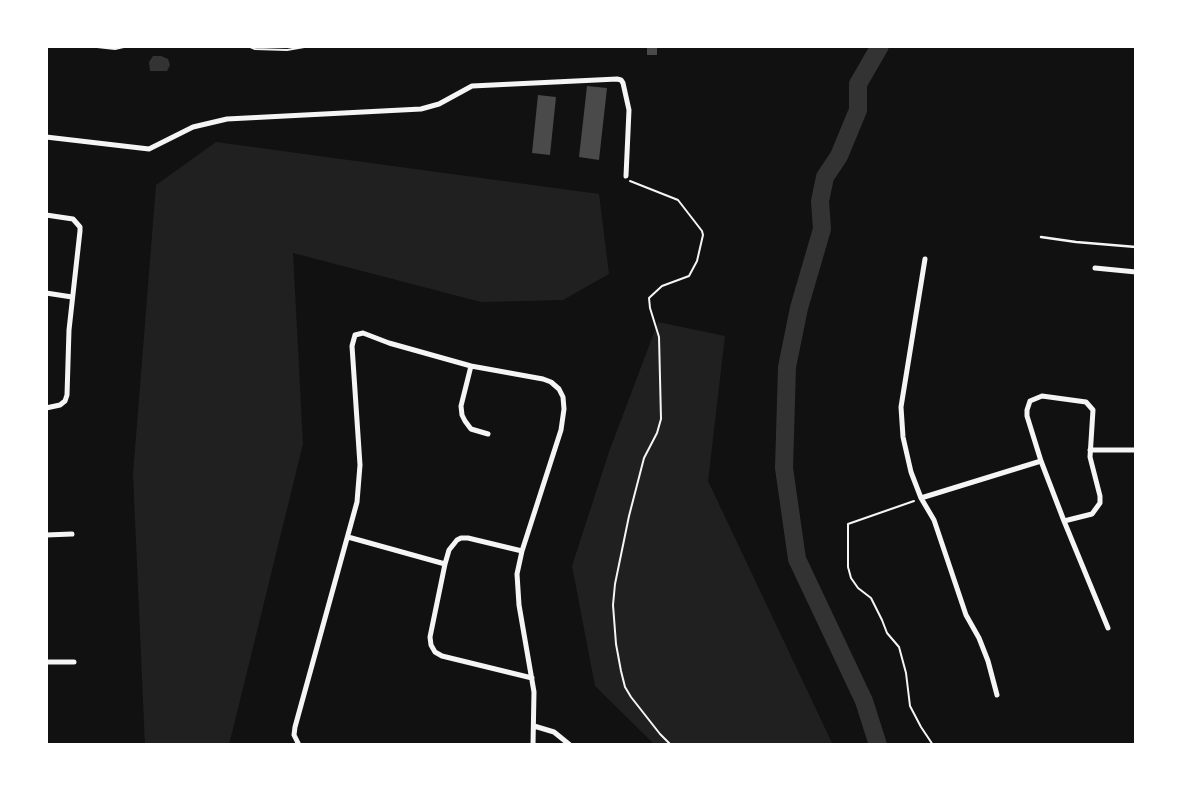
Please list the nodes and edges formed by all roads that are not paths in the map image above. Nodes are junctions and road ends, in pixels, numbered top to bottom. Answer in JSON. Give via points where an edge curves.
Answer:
{"nodes":[{"id":1,"x":46,"y":137,"type":"edge"},
{"id":2,"x":626,"y":176,"type":"road end"},
{"id":3,"x":46,"y":215,"type":"edge"},
{"id":4,"x":1041,"y":237,"type":"dead end"},
{"id":5,"x":1136,"y":247,"type":"edge"},
{"id":6,"x":925,"y":259,"type":"dead end"},
{"id":7,"x":1095,"y":268,"type":"dead end"},
{"id":8,"x":1136,"y":272,"type":"edge"},
{"id":9,"x":46,"y":293,"type":"edge"},
{"id":10,"x":72,"y":297,"type":"junction"},
{"id":11,"x":471,"y":366,"type":"junction"},
{"id":12,"x":46,"y":408,"type":"edge"},
{"id":13,"x":488,"y":434,"type":"dead end"},
{"id":14,"x":1090,"y":450,"type":"junction"},
{"id":15,"x":1136,"y":450,"type":"edge"},
{"id":16,"x":1041,"y":461,"type":"junction"},
{"id":17,"x":921,"y":498,"type":"junction"},
{"id":18,"x":1064,"y":520,"type":"junction"},
{"id":19,"x":72,"y":534,"type":"dead end"},
{"id":20,"x":46,"y":535,"type":"edge"},
{"id":21,"x":348,"y":537,"type":"junction"},
{"id":22,"x":522,"y":551,"type":"junction"},
{"id":23,"x":445,"y":564,"type":"junction"},
{"id":24,"x":1108,"y":628,"type":"dead end"},
{"id":25,"x":46,"y":662,"type":"edge"},
{"id":26,"x":74,"y":662,"type":"dead end"},
{"id":27,"x":532,"y":678,"type":"junction"},
{"id":28,"x":997,"y":695,"type":"dead end"},
{"id":29,"x":534,"y":726,"type":"junction"},
{"id":30,"x":299,"y":745,"type":"edge"},
{"id":31,"x":533,"y":745,"type":"edge"},
{"id":32,"x":570,"y":745,"type":"edge"}],
"edges":[{"from":1,"to":2,"type":"street","via":[[147,149],[193,127],[227,119],[420,109],[439,104],[472,86],[617,79],[623,84],[630,110]]},
{"from":3,"to":10,"type":"street","via":[[73,219],[80,227]]},
{"from":4,"to":5,"type":"lane"},
{"from":6,"to":17,"type":"street","via":[[901,414],[908,462]]},
{"from":7,"to":8,"type":"street"},
{"from":9,"to":10,"type":"street"},
{"from":10,"to":12,"type":"street","via":[[67,395],[60,405]]},
{"from":11,"to":13,"type":"street","via":[[461,406],[462,416],[472,430]]},
{"from":11,"to":21,"type":"street","via":[[363,333],[355,335],[352,346],[360,465],[357,502]]},
{"from":11,"to":22,"type":"street","via":[[543,379],[559,389],[563,397],[561,430]]},
{"from":14,"to":15,"type":"street"},
{"from":14,"to":16,"type":"street","via":[[1091,406],[1077,400],[1042,396],[1030,401],[1026,410]]},
{"from":14,"to":18,"type":"street","via":[[1100,503],[1092,514]]},
{"from":16,"to":17,"type":"street"},
{"from":16,"to":18,"type":"street"},
{"from":17,"to":28,"type":"street","via":[[934,520],[966,615],[988,660]]},
{"from":18,"to":24,"type":"street"},
{"from":19,"to":20,"type":"street"},
{"from":21,"to":23,"type":"street"},
{"from":21,"to":30,"type":"street","via":[[297,722],[294,735]]},
{"from":22,"to":23,"type":"street","via":[[461,538],[452,545]]},
{"from":22,"to":27,"type":"street","via":[[517,584]]},
{"from":23,"to":27,"type":"street","via":[[430,629],[435,652],[458,661]]},
{"from":25,"to":26,"type":"street"},
{"from":27,"to":29,"type":"street"},
{"from":29,"to":31,"type":"street"},
{"from":29,"to":32,"type":"street","via":[[554,732]]}]}
